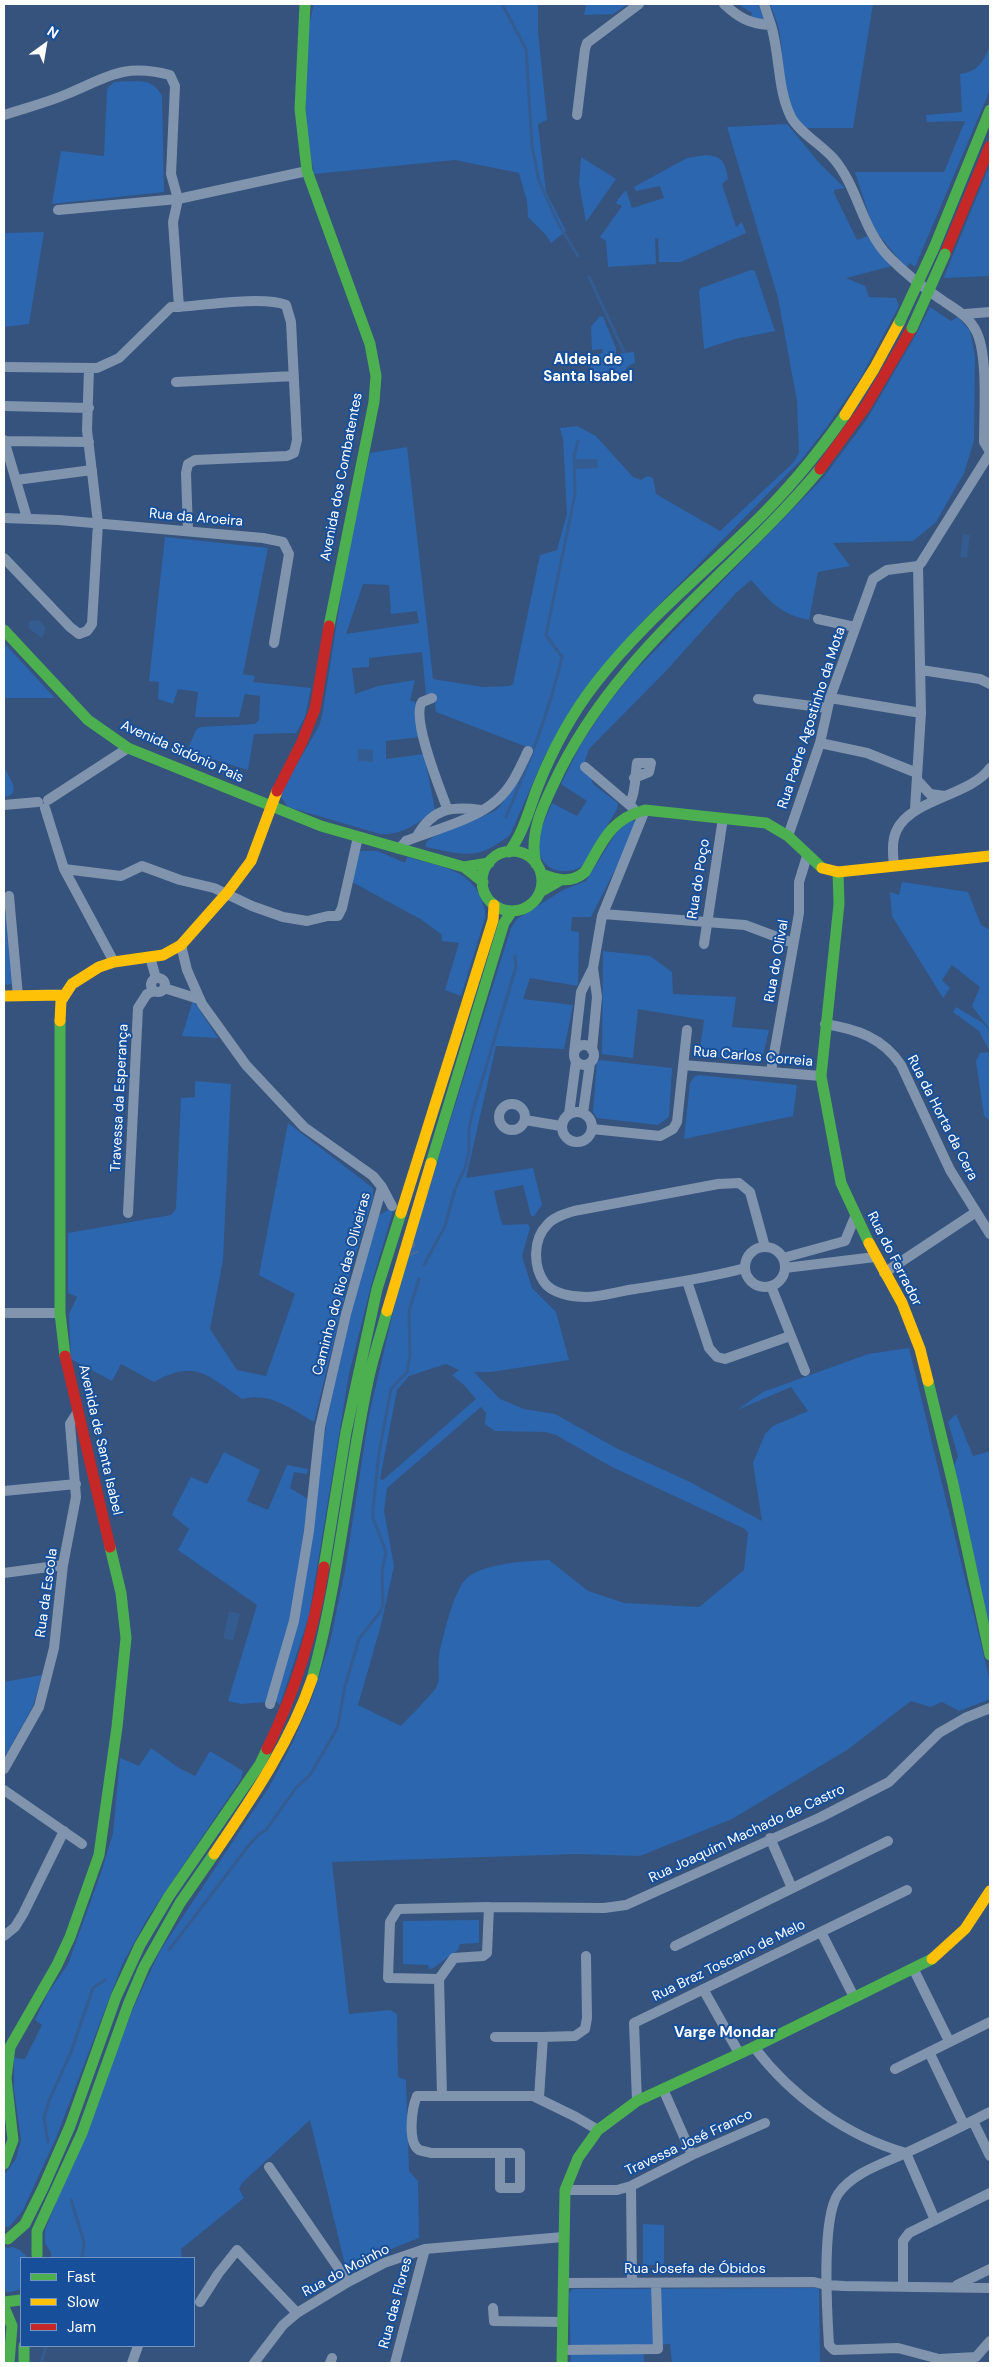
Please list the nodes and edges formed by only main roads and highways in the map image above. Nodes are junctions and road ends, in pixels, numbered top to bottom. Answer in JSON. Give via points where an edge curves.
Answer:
{"nodes":[{"id":1,"x":305,"y":4,"type":"edge"},
{"id":2,"x":990,"y":110,"type":"edge"},
{"id":3,"x":990,"y":146,"type":"edge"},
{"id":4,"x":4,"y":630,"type":"edge"},
{"id":5,"x":270,"y":806,"type":"junction"},
{"id":6,"x":509,"y":852,"type":"junction"},
{"id":7,"x":990,"y":856,"type":"edge"},
{"id":8,"x":489,"y":863,"type":"junction"},
{"id":9,"x":464,"y":867,"type":"junction"},
{"id":10,"x":539,"y":869,"type":"junction"},
{"id":11,"x":838,"y":872,"type":"junction"},
{"id":12,"x":559,"y":881,"type":"junction"},
{"id":13,"x":483,"y":882,"type":"junction"},
{"id":14,"x":540,"y":892,"type":"junction"},
{"id":15,"x":494,"y":905,"type":"junction"},
{"id":16,"x":512,"y":911,"type":"junction"},
{"id":17,"x":64,"y":995,"type":"junction"},
{"id":18,"x":4,"y":996,"type":"edge"},
{"id":19,"x":990,"y":1655,"type":"edge"},
{"id":20,"x":990,"y":1891,"type":"edge"},
{"id":21,"x":4,"y":2164,"type":"edge"},
{"id":22,"x":6,"y":2240,"type":"edge"},
{"id":23,"x":38,"y":2256,"type":"edge"},
{"id":24,"x":20,"y":2300,"type":"edge"},
{"id":25,"x":4,"y":2302,"type":"edge"},
{"id":26,"x":4,"y":2307,"type":"edge"},
{"id":27,"x":12,"y":2330,"type":"junction"},
{"id":28,"x":20,"y":2347,"type":"edge"},
{"id":29,"x":24,"y":2347,"type":"edge"},
{"id":30,"x":8,"y":2363,"type":"edge"},
{"id":31,"x":12,"y":2363,"type":"edge"},
{"id":32,"x":18,"y":2363,"type":"edge"},
{"id":33,"x":24,"y":2363,"type":"edge"},
{"id":34,"x":562,"y":2363,"type":"edge"}],
"edges":[{"from":1,"to":5,"type":"main road","name":"Avenida dos Combatentes","via":[[301,102],[307,171],[370,344],[376,376],[374,402],[334,597],[315,710]]},
{"from":2,"to":6,"type":"main road","bridge":true,"via":[[934,248],[877,367],[806,466],[745,532],[637,636],[595,684],[551,758],[521,835]]},
{"from":3,"to":10,"type":"main road","bridge":true,"via":[[912,328],[868,404],[813,479],[769,527],[640,651],[595,709],[564,759],[532,840]]},
{"from":4,"to":5,"type":"main road","name":"Avenida Sidónio Pais","via":[[88,720],[128,748]]},
{"from":5,"to":9,"type":"main road","name":"Avenida Sidónio Pais","via":[[358,838]]},
{"from":5,"to":17,"type":"main road","via":[[251,861],[181,945],[163,955],[114,962],[78,980]]},
{"from":6,"to":8,"type":"main road"},
{"from":6,"to":10,"type":"main road","via":[[520,853]]},
{"from":7,"to":11,"type":"main road"},
{"from":8,"to":9,"type":"main road"},
{"from":8,"to":13,"type":"main road"},
{"from":9,"to":13,"type":"main road"},
{"from":10,"to":12,"type":"main road"},
{"from":10,"to":14,"type":"main road"},
{"from":11,"to":12,"type":"main road","via":[[821,868],[788,836],[766,823],[637,809],[611,827],[581,875],[574,880]]},
{"from":11,"to":19,"type":"main road","name":"Rua do Ferrador","via":[[839,904],[820,1076],[841,1183],[874,1257],[902,1303],[920,1349],[954,1484]]},
{"from":12,"to":14,"type":"main road"},
{"from":13,"to":15,"type":"main road","via":[[484,891]]},
{"from":14,"to":16,"type":"main road","via":[[529,906]]},
{"from":15,"to":16,"type":"main road"},
{"from":15,"to":22,"type":"main road","via":[[493,920],[377,1289],[346,1432],[316,1612],[288,1708],[260,1764],[169,1896],[140,1946],[116,1997],[70,2126],[43,2188],[21,2230]]},
{"from":16,"to":23,"type":"main road","via":[[504,923],[368,1380],[326,1631],[311,1680],[292,1727],[263,1782],[180,1903],[144,1967],[82,2133],[37,2231]]},
{"from":17,"to":18,"type":"main road"},
{"from":17,"to":21,"type":"main road","name":"Avenida de Santa Isabel","via":[[59,1030],[60,1313],[76,1413],[125,1616],[126,1638],[104,1832],[70,1937],[10,2047],[6,2078],[12,2140]]},
{"from":20,"to":34,"type":"main road","via":[[972,1922],[931,1960],[637,2101],[598,2130],[578,2158],[565,2190]]},
{"from":22,"to":23,"type":"main road","via":[[24,2243]]},
{"from":24,"to":25,"type":"main road"},
{"from":26,"to":27,"type":"main road"},
{"from":27,"to":30,"type":"main road"},
{"from":27,"to":31,"type":"main road"},
{"from":28,"to":32,"type":"main road"},
{"from":29,"to":33,"type":"main road"}]}
